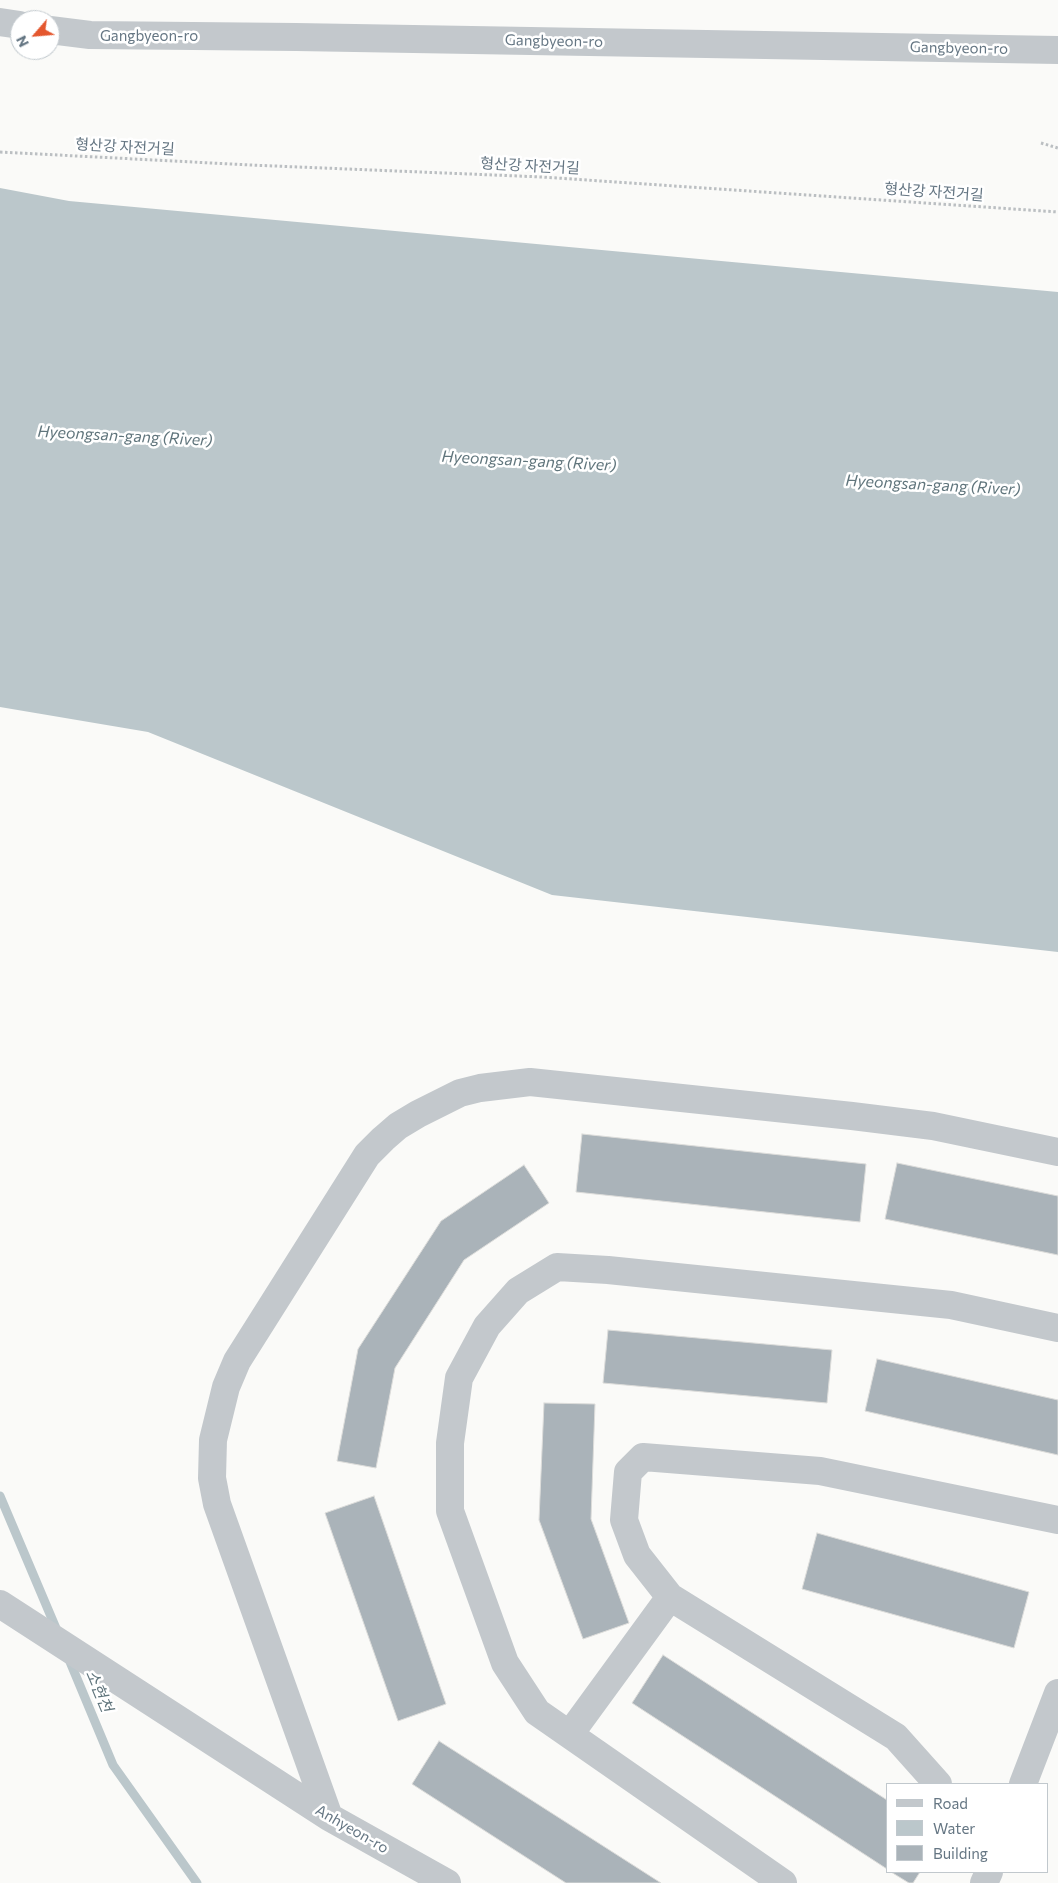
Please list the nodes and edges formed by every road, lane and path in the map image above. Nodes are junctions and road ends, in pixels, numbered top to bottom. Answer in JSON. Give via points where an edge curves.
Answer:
{"nodes":[{"id":1,"x":60,"y":32,"type":"edge"},
{"id":2,"x":1058,"y":50,"type":"edge"},
{"id":3,"x":1041,"y":144,"type":"dead end"},
{"id":4,"x":1058,"y":148,"type":"edge"},
{"id":5,"x":0,"y":152,"type":"edge"},
{"id":6,"x":1058,"y":212,"type":"edge"},
{"id":7,"x":1058,"y":1152,"type":"edge"},
{"id":8,"x":1058,"y":1328,"type":"edge"},
{"id":9,"x":1058,"y":1520,"type":"edge"},
{"id":10,"x":670,"y":1597,"type":"junction"},
{"id":11,"x":0,"y":1604,"type":"edge"},
{"id":12,"x":1057,"y":1697,"type":"edge"},
{"id":13,"x":570,"y":1734,"type":"junction"},
{"id":14,"x":937,"y":1783,"type":"edge"},
{"id":15,"x":1023,"y":1783,"type":"edge"},
{"id":16,"x":329,"y":1817,"type":"junction"},
{"id":17,"x":447,"y":1883,"type":"edge"},
{"id":18,"x":784,"y":1883,"type":"edge"}],
"edges":[{"from":1,"to":2,"type":"street","name":"Gangbyeon-ro","via":[[90,36]]},
{"from":3,"to":4,"type":"path"},
{"from":5,"to":6,"type":"path","name":"형산강 자전거길","via":[[542,177]]},
{"from":7,"to":16,"type":"street","via":[[933,1126],[530,1082],[460,1093],[418,1114],[383,1139],[367,1155],[237,1361],[226,1387],[213,1440],[212,1478],[218,1504]]},
{"from":8,"to":13,"type":"street","via":[[951,1305],[608,1270],[557,1267],[518,1291],[487,1326],[459,1378],[450,1443],[450,1511],[505,1663],[537,1712]]},
{"from":9,"to":10,"type":"street","via":[[820,1471],[643,1457],[628,1472],[624,1520],[637,1555]]},
{"from":10,"to":13,"type":"street"},
{"from":10,"to":14,"type":"street","via":[[896,1737]]},
{"from":11,"to":16,"type":"street","name":"Anhyeon-ro"},
{"from":12,"to":15,"type":"street"},
{"from":13,"to":18,"type":"street"},
{"from":16,"to":17,"type":"street","name":"Anhyeon-ro"}]}
